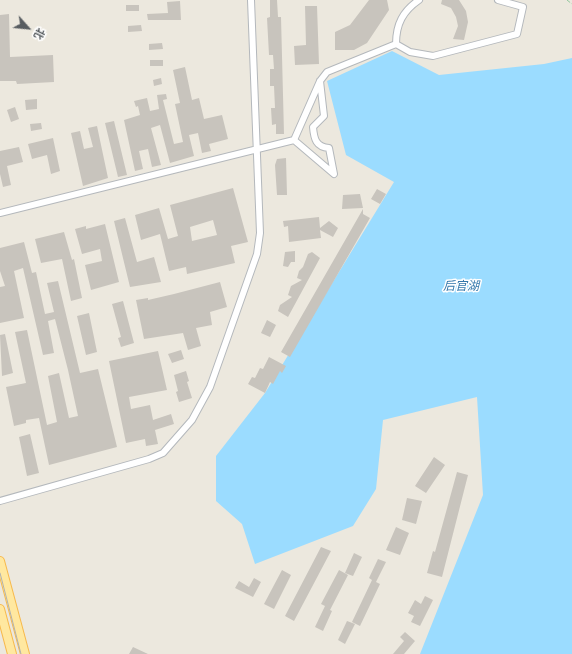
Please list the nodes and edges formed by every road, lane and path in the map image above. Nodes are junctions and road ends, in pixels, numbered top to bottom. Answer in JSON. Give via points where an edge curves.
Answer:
{"nodes":[{"id":1,"x":251,"y":0,"type":"edge"},
{"id":2,"x":419,"y":0,"type":"edge"},
{"id":3,"x":498,"y":0,"type":"edge"},
{"id":4,"x":567,"y":0,"type":"edge"},
{"id":5,"x":572,"y":4,"type":"edge"},
{"id":6,"x":396,"y":44,"type":"junction"},
{"id":7,"x":320,"y":82,"type":"junction"},
{"id":8,"x":294,"y":140,"type":"junction"},
{"id":9,"x":257,"y":149,"type":"junction"},
{"id":10,"x":0,"y":213,"type":"edge"},
{"id":11,"x":0,"y":501,"type":"edge"},
{"id":12,"x":0,"y":561,"type":"edge"},
{"id":13,"x":0,"y":609,"type":"edge"},
{"id":14,"x":12,"y":654,"type":"edge"},
{"id":15,"x":25,"y":654,"type":"edge"}],
"edges":[{"from":1,"to":9,"type":"street"},
{"from":2,"to":6,"type":"street","via":[[403,14],[398,25]]},
{"from":3,"to":6,"type":"street","via":[[523,7],[516,34],[433,56],[410,52]]},
{"from":4,"to":5,"type":"path"},
{"from":6,"to":7,"type":"street","via":[[327,72]]},
{"from":7,"to":8,"type":"street"},
{"from":7,"to":8,"type":"street","via":[[324,116],[313,127],[314,137],[317,144],[329,148],[334,174]]},
{"from":8,"to":9,"type":"street"},
{"from":9,"to":10,"type":"street"},
{"from":9,"to":11,"type":"street","via":[[260,233],[257,254],[210,387],[192,420],[163,452],[149,459]]},
{"from":12,"to":15,"type":"main road"},
{"from":13,"to":14,"type":"main road"}]}
